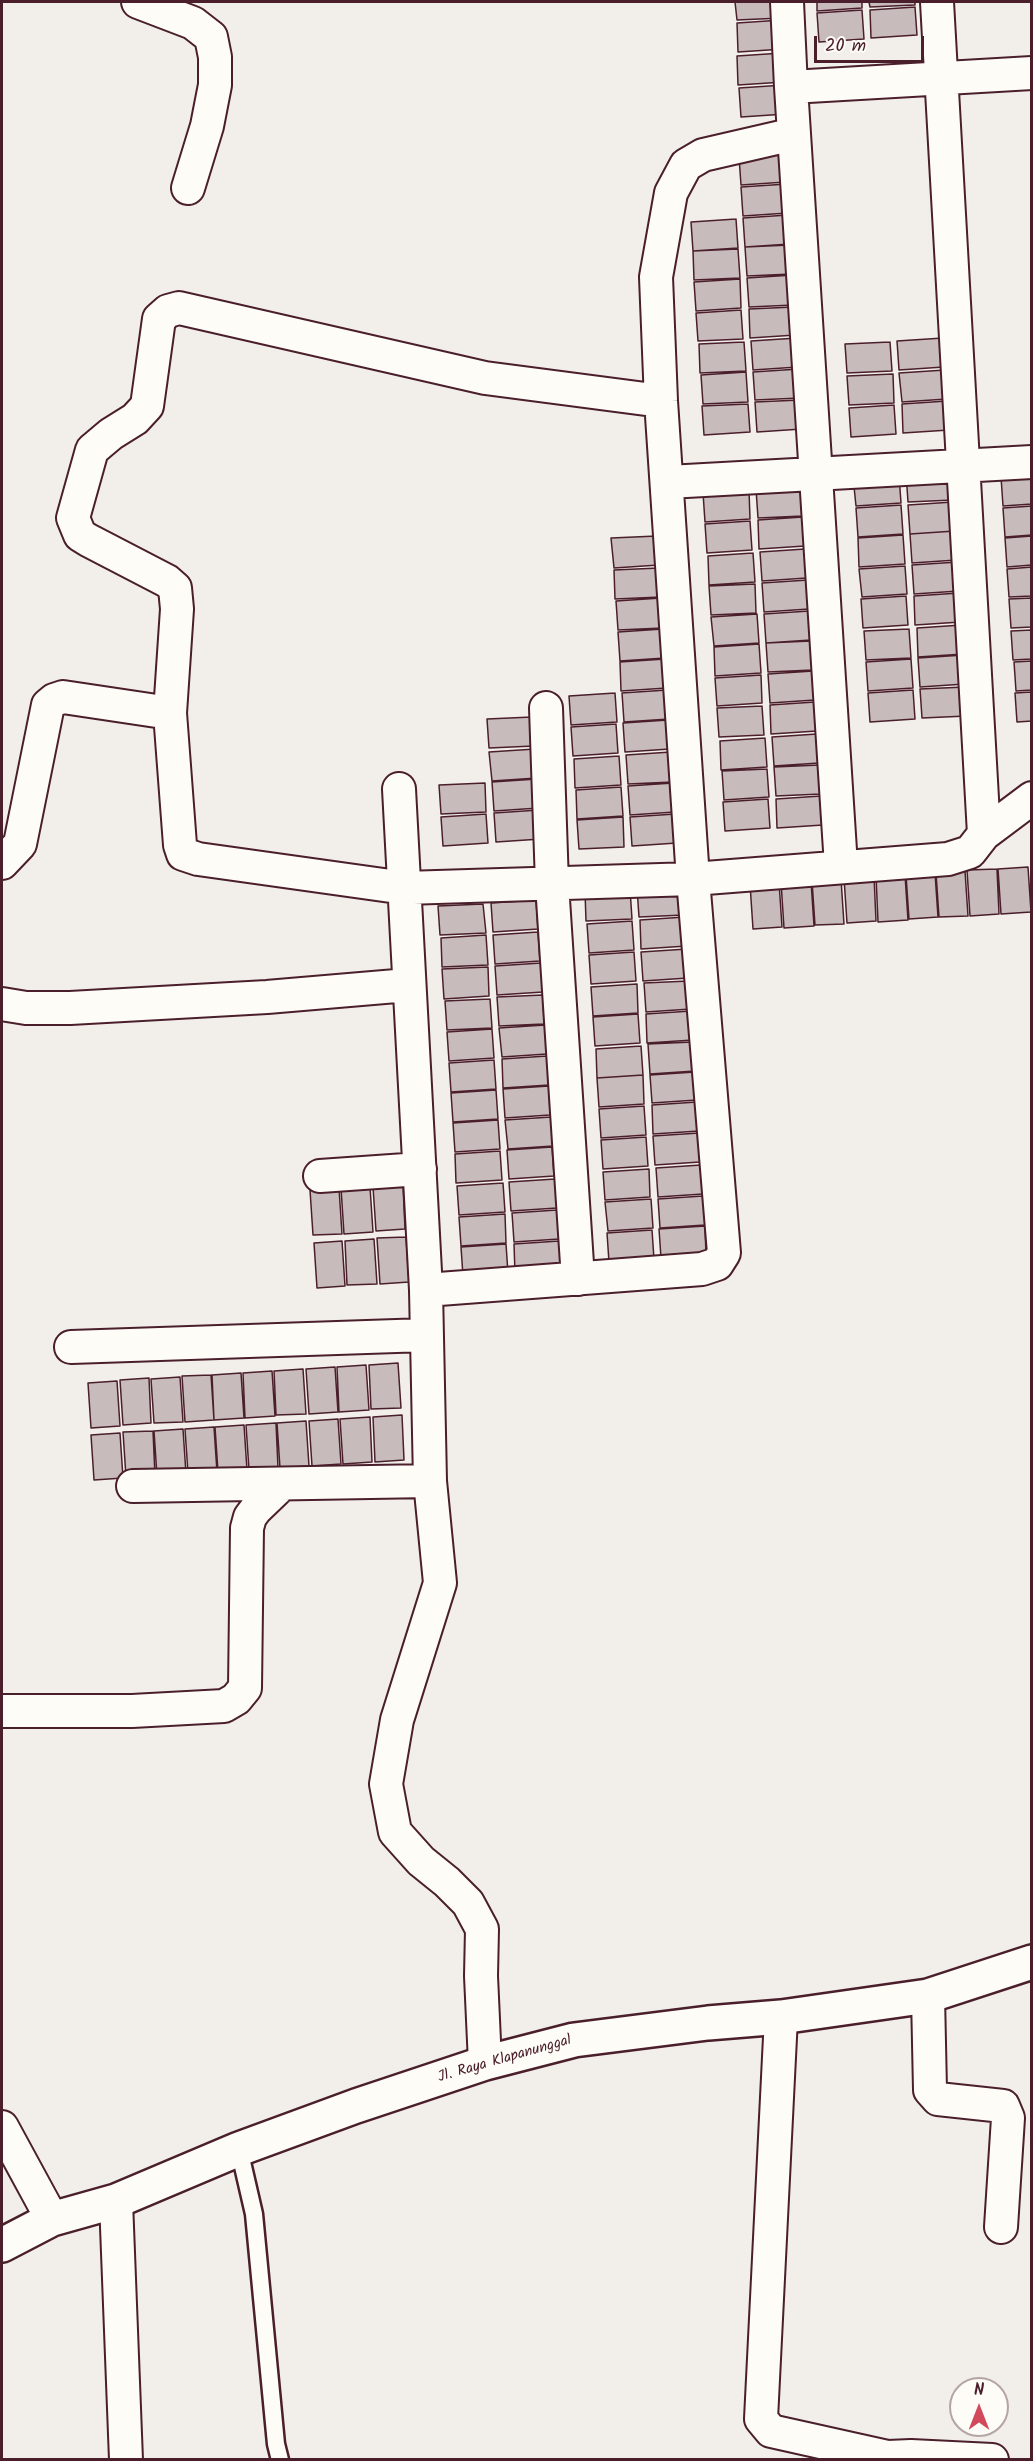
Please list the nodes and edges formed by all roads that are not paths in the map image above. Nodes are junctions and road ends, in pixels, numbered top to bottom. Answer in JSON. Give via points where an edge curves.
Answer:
{"nodes":[{"id":1,"x":138,"y":2,"type":"edge"},
{"id":2,"x":787,"y":2,"type":"edge"},
{"id":3,"x":937,"y":2,"type":"edge"},
{"id":4,"x":1032,"y":73,"type":"edge"},
{"id":5,"x":943,"y":80,"type":"junction"},
{"id":6,"x":791,"y":87,"type":"junction"},
{"id":7,"x":794,"y":134,"type":"junction"},
{"id":8,"x":188,"y":188,"type":"dead end"},
{"id":9,"x":661,"y":401,"type":"junction"},
{"id":10,"x":1032,"y":462,"type":"edge"},
{"id":11,"x":963,"y":467,"type":"junction"},
{"id":12,"x":815,"y":475,"type":"junction"},
{"id":13,"x":668,"y":482,"type":"junction"},
{"id":14,"x":546,"y":708,"type":"dead end"},
{"id":15,"x":170,"y":713,"type":"junction"},
{"id":16,"x":399,"y":789,"type":"dead end"},
{"id":17,"x":1032,"y":798,"type":"edge"},
{"id":18,"x":984,"y":834,"type":"junction"},
{"id":19,"x":2,"y":863,"type":"edge"},
{"id":20,"x":841,"y":866,"type":"junction"},
{"id":21,"x":693,"y":879,"type":"junction"},
{"id":22,"x":552,"y":884,"type":"junction"},
{"id":23,"x":405,"y":888,"type":"junction"},
{"id":24,"x":408,"y":985,"type":"junction"},
{"id":25,"x":2,"y":1004,"type":"edge"},
{"id":26,"x":420,"y":1168,"type":"junction"},
{"id":27,"x":320,"y":1176,"type":"dead end"},
{"id":28,"x":578,"y":1279,"type":"junction"},
{"id":29,"x":426,"y":1290,"type":"junction"},
{"id":30,"x":426,"y":1335,"type":"junction"},
{"id":31,"x":71,"y":1347,"type":"dead end"},
{"id":32,"x":430,"y":1480,"type":"junction"},
{"id":33,"x":282,"y":1484,"type":"junction"},
{"id":34,"x":133,"y":1486,"type":"dead end"},
{"id":35,"x":2,"y":1711,"type":"edge"},
{"id":36,"x":1032,"y":1962,"type":"edge"},
{"id":37,"x":928,"y":1996,"type":"junction"},
{"id":38,"x":780,"y":2017,"type":"junction"},
{"id":39,"x":485,"y":2063,"type":"junction"},
{"id":40,"x":2,"y":2127,"type":"edge"},
{"id":41,"x":239,"y":2149,"type":"junction"},
{"id":42,"x":116,"y":2201,"type":"junction"},
{"id":43,"x":52,"y":2219,"type":"junction"},
{"id":44,"x":1001,"y":2227,"type":"dead end"},
{"id":45,"x":2,"y":2245,"type":"edge"},
{"id":46,"x":887,"y":2458,"type":"edge"},
{"id":47,"x":126,"y":2460,"type":"edge"},
{"id":48,"x":280,"y":2460,"type":"edge"},
{"id":49,"x":992,"y":2460,"type":"edge"}],
"edges":[{"from":1,"to":8,"type":"street","via":[[193,23],[211,37],[215,86]]},
{"from":2,"to":6,"type":"street"},
{"from":3,"to":5,"type":"street"},
{"from":4,"to":5,"type":"street"},
{"from":5,"to":6,"type":"street"},
{"from":5,"to":11,"type":"street"},
{"from":6,"to":7,"type":"street"},
{"from":7,"to":9,"type":"street","via":[[703,155],[686,165],[671,193],[656,277]]},
{"from":7,"to":12,"type":"street"},
{"from":9,"to":13,"type":"street"},
{"from":9,"to":15,"type":"street","via":[[485,378],[178,308],[168,311],[159,319],[147,406],[92,450],[72,518],[80,535],[175,588]]},
{"from":10,"to":11,"type":"street"},
{"from":11,"to":12,"type":"street"},
{"from":11,"to":18,"type":"street"},
{"from":12,"to":13,"type":"street"},
{"from":12,"to":20,"type":"street"},
{"from":13,"to":21,"type":"street"},
{"from":14,"to":22,"type":"street"},
{"from":15,"to":19,"type":"street","via":[[63,698],[48,705],[20,844]]},
{"from":15,"to":23,"type":"street","via":[[183,854]]},
{"from":16,"to":23,"type":"street"},
{"from":17,"to":18,"type":"street"},
{"from":18,"to":20,"type":"street","via":[[970,852],[948,859]]},
{"from":20,"to":21,"type":"street"},
{"from":21,"to":22,"type":"street"},
{"from":21,"to":28,"type":"street","via":[[724,1253],[717,1264],[702,1269]]},
{"from":22,"to":23,"type":"street"},
{"from":22,"to":28,"type":"street"},
{"from":23,"to":24,"type":"street"},
{"from":24,"to":25,"type":"street","via":[[69,1008]]},
{"from":24,"to":26,"type":"street"},
{"from":26,"to":27,"type":"street"},
{"from":26,"to":29,"type":"street"},
{"from":28,"to":29,"type":"street"},
{"from":29,"to":30,"type":"street"},
{"from":30,"to":31,"type":"street"},
{"from":30,"to":32,"type":"street"},
{"from":32,"to":33,"type":"street"},
{"from":32,"to":39,"type":"street","via":[[440,1583],[397,1720],[386,1784],[396,1832],[421,1861],[468,1903],[482,1929]]},
{"from":33,"to":34,"type":"street"},
{"from":33,"to":35,"type":"street","via":[[256,1509],[247,1528],[245,1688],[236,1699],[224,1706],[132,1711]]},
{"from":36,"to":37,"type":"street","name":"Jl. Raya Klapanunggal"},
{"from":37,"to":38,"type":"street","name":"Jl. Raya Klapanunggal"},
{"from":37,"to":44,"type":"street","via":[[930,2090],[938,2098],[1004,2106],[1008,2118]]},
{"from":38,"to":39,"type":"street","name":"Jl. Raya Klapanunggal","via":[[574,2040]]},
{"from":38,"to":46,"type":"street","via":[[761,2419],[771,2431]]},
{"from":39,"to":41,"type":"street","name":"Jl. Raya Klapanunggal"},
{"from":40,"to":43,"type":"street"},
{"from":41,"to":42,"type":"street","name":"Jl. Raya Klapanunggal"},
{"from":41,"to":48,"type":"lane","via":[[255,2214]]},
{"from":42,"to":43,"type":"street","name":"Jl. Raya Klapanunggal"},
{"from":42,"to":47,"type":"street"},
{"from":43,"to":45,"type":"street","name":"Jl. Raya Klapanunggal"},
{"from":46,"to":49,"type":"street"}]}
